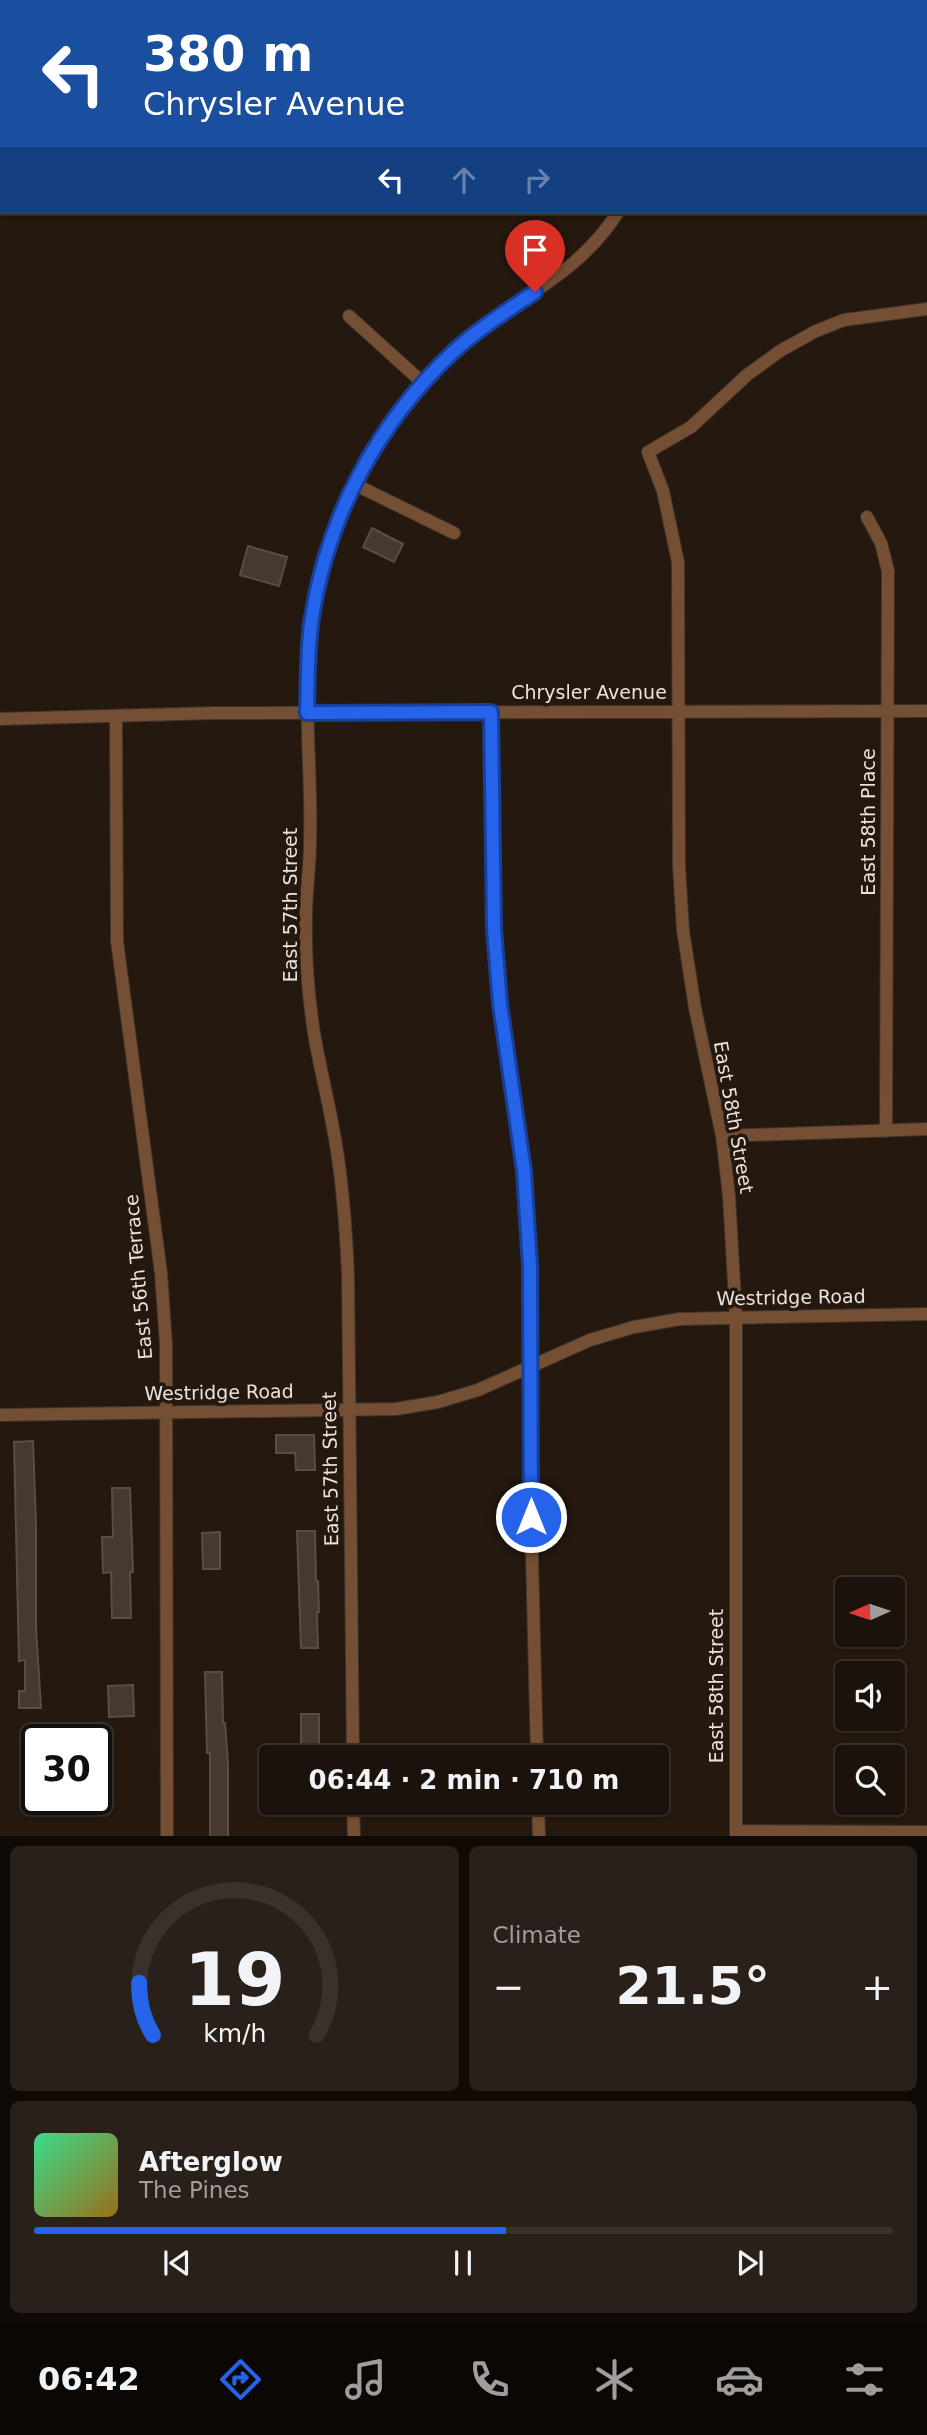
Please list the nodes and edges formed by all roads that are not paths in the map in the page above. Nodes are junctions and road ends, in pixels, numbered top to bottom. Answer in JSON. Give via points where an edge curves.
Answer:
{"nodes":[{"id":1,"x":616,"y":214,"type":"edge"},
{"id":2,"x":927,"y":309,"type":"edge"},
{"id":3,"x":349,"y":316,"type":"dead end"},
{"id":4,"x":423,"y":383,"type":"junction"},
{"id":5,"x":354,"y":484,"type":"junction"},
{"id":6,"x":867,"y":517,"type":"dead end"},
{"id":7,"x":454,"y":533,"type":"dead end"},
{"id":8,"x":678,"y":711,"type":"junction"},
{"id":9,"x":887,"y":711,"type":"junction"},
{"id":10,"x":927,"y":711,"type":"edge"},
{"id":11,"x":491,"y":712,"type":"junction"},
{"id":12,"x":307,"y":713,"type":"junction"},
{"id":13,"x":116,"y":716,"type":"junction"},
{"id":14,"x":0,"y":719,"type":"edge"},
{"id":15,"x":927,"y":1129,"type":"edge"},
{"id":16,"x":886,"y":1131,"type":"junction"},
{"id":17,"x":722,"y":1136,"type":"junction"},
{"id":18,"x":927,"y":1314,"type":"edge"},
{"id":19,"x":736,"y":1317,"type":"junction"},
{"id":20,"x":530,"y":1366,"type":"junction"},
{"id":21,"x":348,"y":1410,"type":"junction"},
{"id":22,"x":165,"y":1412,"type":"junction"},
{"id":23,"x":0,"y":1415,"type":"edge"},
{"id":24,"x":353,"y":1745,"type":"edge"},
{"id":25,"x":537,"y":1745,"type":"edge"},
{"id":26,"x":353,"y":1815,"type":"edge"},
{"id":27,"x":538,"y":1815,"type":"edge"},
{"id":28,"x":927,"y":1832,"type":"edge"},
{"id":29,"x":736,"y":1834,"type":"edge"},
{"id":30,"x":167,"y":1836,"type":"edge"},
{"id":31,"x":354,"y":1836,"type":"edge"},
{"id":32,"x":539,"y":1836,"type":"edge"}],
"edges":[{"from":1,"to":4,"type":"street","name":"East 57th Street","via":[[578,260],[491,321]]},
{"from":2,"to":8,"type":"street","name":"East 58th Street","via":[[845,320],[816,331],[747,376],[691,427],[648,452],[663,491],[678,562]]},
{"from":3,"to":4,"type":"street"},
{"from":4,"to":5,"type":"street","name":"East 57th Street","via":[[393,419]]},
{"from":5,"to":7,"type":"street"},
{"from":5,"to":12,"type":"street","name":"East 57th Street","via":[[321,572],[312,618]]},
{"from":6,"to":9,"type":"street","name":"East 58th Place","via":[[881,543],[888,571]]},
{"from":8,"to":9,"type":"street","name":"Chrysler Avenue"},
{"from":8,"to":11,"type":"street","name":"Chrysler Avenue"},
{"from":8,"to":17,"type":"street","name":"East 58th Street","via":[[683,930]]},
{"from":9,"to":10,"type":"street","name":"Chrysler Avenue"},
{"from":9,"to":16,"type":"street","name":"East 58th Place"},
{"from":11,"to":12,"type":"street","name":"Chrysler Avenue"},
{"from":11,"to":20,"type":"street","via":[[494,929],[524,1171]]},
{"from":12,"to":13,"type":"street","name":"Chrysler Avenue"},
{"from":12,"to":21,"type":"street","name":"East 57th Street","via":[[307,975],[344,1207]]},
{"from":13,"to":14,"type":"street","name":"Chrysler Avenue"},
{"from":13,"to":22,"type":"street","name":"East 56th Terrace","via":[[117,941],[160,1273]]},
{"from":15,"to":16,"type":"street"},
{"from":16,"to":17,"type":"street"},
{"from":17,"to":19,"type":"street","name":"East 58th Street"},
{"from":18,"to":19,"type":"street","name":"Westridge Road"},
{"from":19,"to":20,"type":"street","name":"Westridge Road","via":[[634,1327]]},
{"from":19,"to":29,"type":"street","name":"East 58th Street"},
{"from":20,"to":21,"type":"street","name":"Westridge Road","via":[[438,1402]]},
{"from":20,"to":25,"type":"street"},
{"from":21,"to":22,"type":"street","name":"Westridge Road"},
{"from":21,"to":24,"type":"street","name":"East 57th Street"},
{"from":22,"to":23,"type":"street","name":"Westridge Road"},
{"from":22,"to":30,"type":"street","name":"East 56th Terrace"},
{"from":26,"to":31,"type":"street"},
{"from":27,"to":32,"type":"street"},
{"from":28,"to":29,"type":"street"}]}
